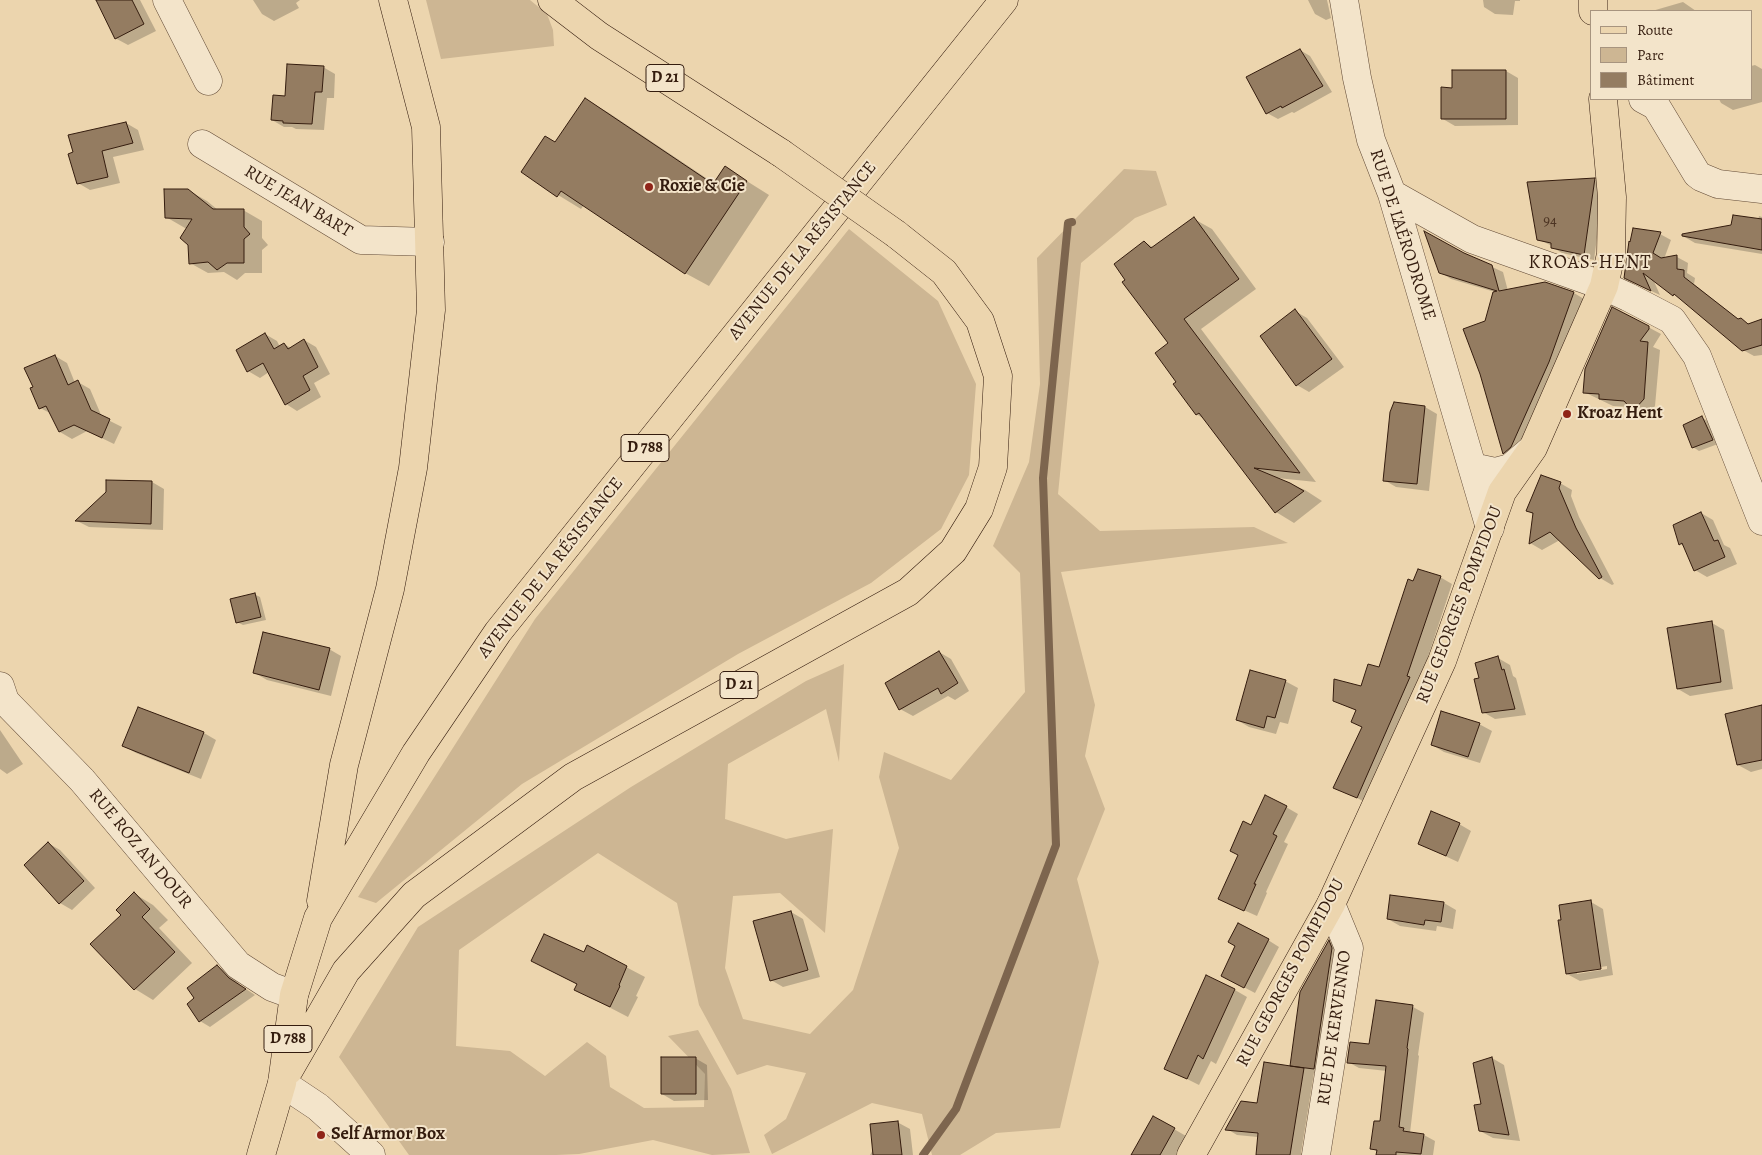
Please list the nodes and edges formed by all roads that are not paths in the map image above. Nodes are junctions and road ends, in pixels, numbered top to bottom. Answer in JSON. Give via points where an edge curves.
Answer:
{"nodes":[{"id":1,"x":167,"y":0,"type":"edge"},
{"id":2,"x":393,"y":0,"type":"edge"},
{"id":3,"x":552,"y":0,"type":"edge"},
{"id":4,"x":1004,"y":0,"type":"edge"},
{"id":5,"x":1344,"y":0,"type":"edge"},
{"id":6,"x":208,"y":81,"type":"dead end"},
{"id":7,"x":1609,"y":100,"type":"edge"},
{"id":8,"x":1645,"y":100,"type":"edge"},
{"id":9,"x":202,"y":144,"type":"dead end"},
{"id":10,"x":1762,"y":189,"type":"edge"},
{"id":11,"x":1392,"y":194,"type":"junction"},
{"id":12,"x":430,"y":242,"type":"junction"},
{"id":13,"x":1604,"y":286,"type":"junction"},
{"id":14,"x":1533,"y":448,"type":"junction"},
{"id":15,"x":1472,"y":467,"type":"junction"},
{"id":16,"x":1762,"y":521,"type":"edge"},
{"id":17,"x":1490,"y":528,"type":"junction"},
{"id":18,"x":0,"y":686,"type":"edge"},
{"id":19,"x":1332,"y":904,"type":"junction"},
{"id":20,"x":318,"y":918,"type":"junction"},
{"id":21,"x":294,"y":995,"type":"junction"},
{"id":22,"x":282,"y":1082,"type":"junction"},
{"id":23,"x":261,"y":1155,"type":"edge"},
{"id":24,"x":371,"y":1155,"type":"edge"},
{"id":25,"x":1191,"y":1155,"type":"edge"},
{"id":26,"x":1316,"y":1155,"type":"edge"}],
"edges":[{"from":1,"to":6,"type":"street"},
{"from":2,"to":12,"type":"main road","via":[[426,127]]},
{"from":3,"to":22,"type":"main road","number":"D 21","bridge":true,"via":[[599,36],[781,153],[944,272],[980,321],[998,376],[992,467],[979,509],[953,551],[908,592],[573,777],[414,895],[346,971]]},
{"from":4,"to":20,"type":"main road","name":"AVENUE DE LA RÉSISTANCE","number":"D 788","via":[[498,632],[416,753]]},
{"from":5,"to":11,"type":"street","name":"RUE DE L'AÉRODROME","via":[[1371,140]]},
{"from":7,"to":13,"type":"main road","name":"RUE GEORGES POMPIDOU","via":[[1611,254]]},
{"from":8,"to":10,"type":"street","via":[[1656,106],[1697,174],[1718,184]]},
{"from":9,"to":12,"type":"street","name":"RUE JEAN BART","via":[[361,240]]},
{"from":11,"to":13,"type":"street","via":[[1472,239]]},
{"from":11,"to":15,"type":"street","name":"RUE DE L'AÉRODROME"},
{"from":12,"to":20,"type":"main road","via":[[431,310],[413,468],[390,590],[344,765]]},
{"from":13,"to":14,"type":"main road","name":"RUE GEORGES POMPIDOU"},
{"from":13,"to":16,"type":"street","via":[[1672,320],[1697,356]]},
{"from":14,"to":15,"type":"street","via":[[1510,468],[1495,472]]},
{"from":14,"to":17,"type":"main road","name":"RUE GEORGES POMPIDOU","via":[[1502,492]]},
{"from":15,"to":17,"type":"street","name":"RUE DE L'AÉRODROME"},
{"from":17,"to":19,"type":"main road","name":"RUE GEORGES POMPIDOU","via":[[1442,661]]},
{"from":18,"to":21,"type":"street","name":"RUE ROZ AN DOUR","via":[[5,701],[82,780],[238,965],[272,987]]},
{"from":19,"to":25,"type":"main road","name":"RUE GEORGES POMPIDOU"},
{"from":19,"to":26,"type":"street","name":"RUE DE KERVENNO","via":[[1349,948]]},
{"from":20,"to":21,"type":"main road","name":"AVENUE DE LA RÉSISTANCE","number":"D 788"},
{"from":21,"to":22,"type":"main road","name":"AVENUE DE LA RÉSISTANCE","number":"D 788"},
{"from":22,"to":23,"type":"main road","name":"AVENUE DE LA RÉSISTANCE","number":"D 788"},
{"from":22,"to":24,"type":"street","via":[[318,1107]]}]}
